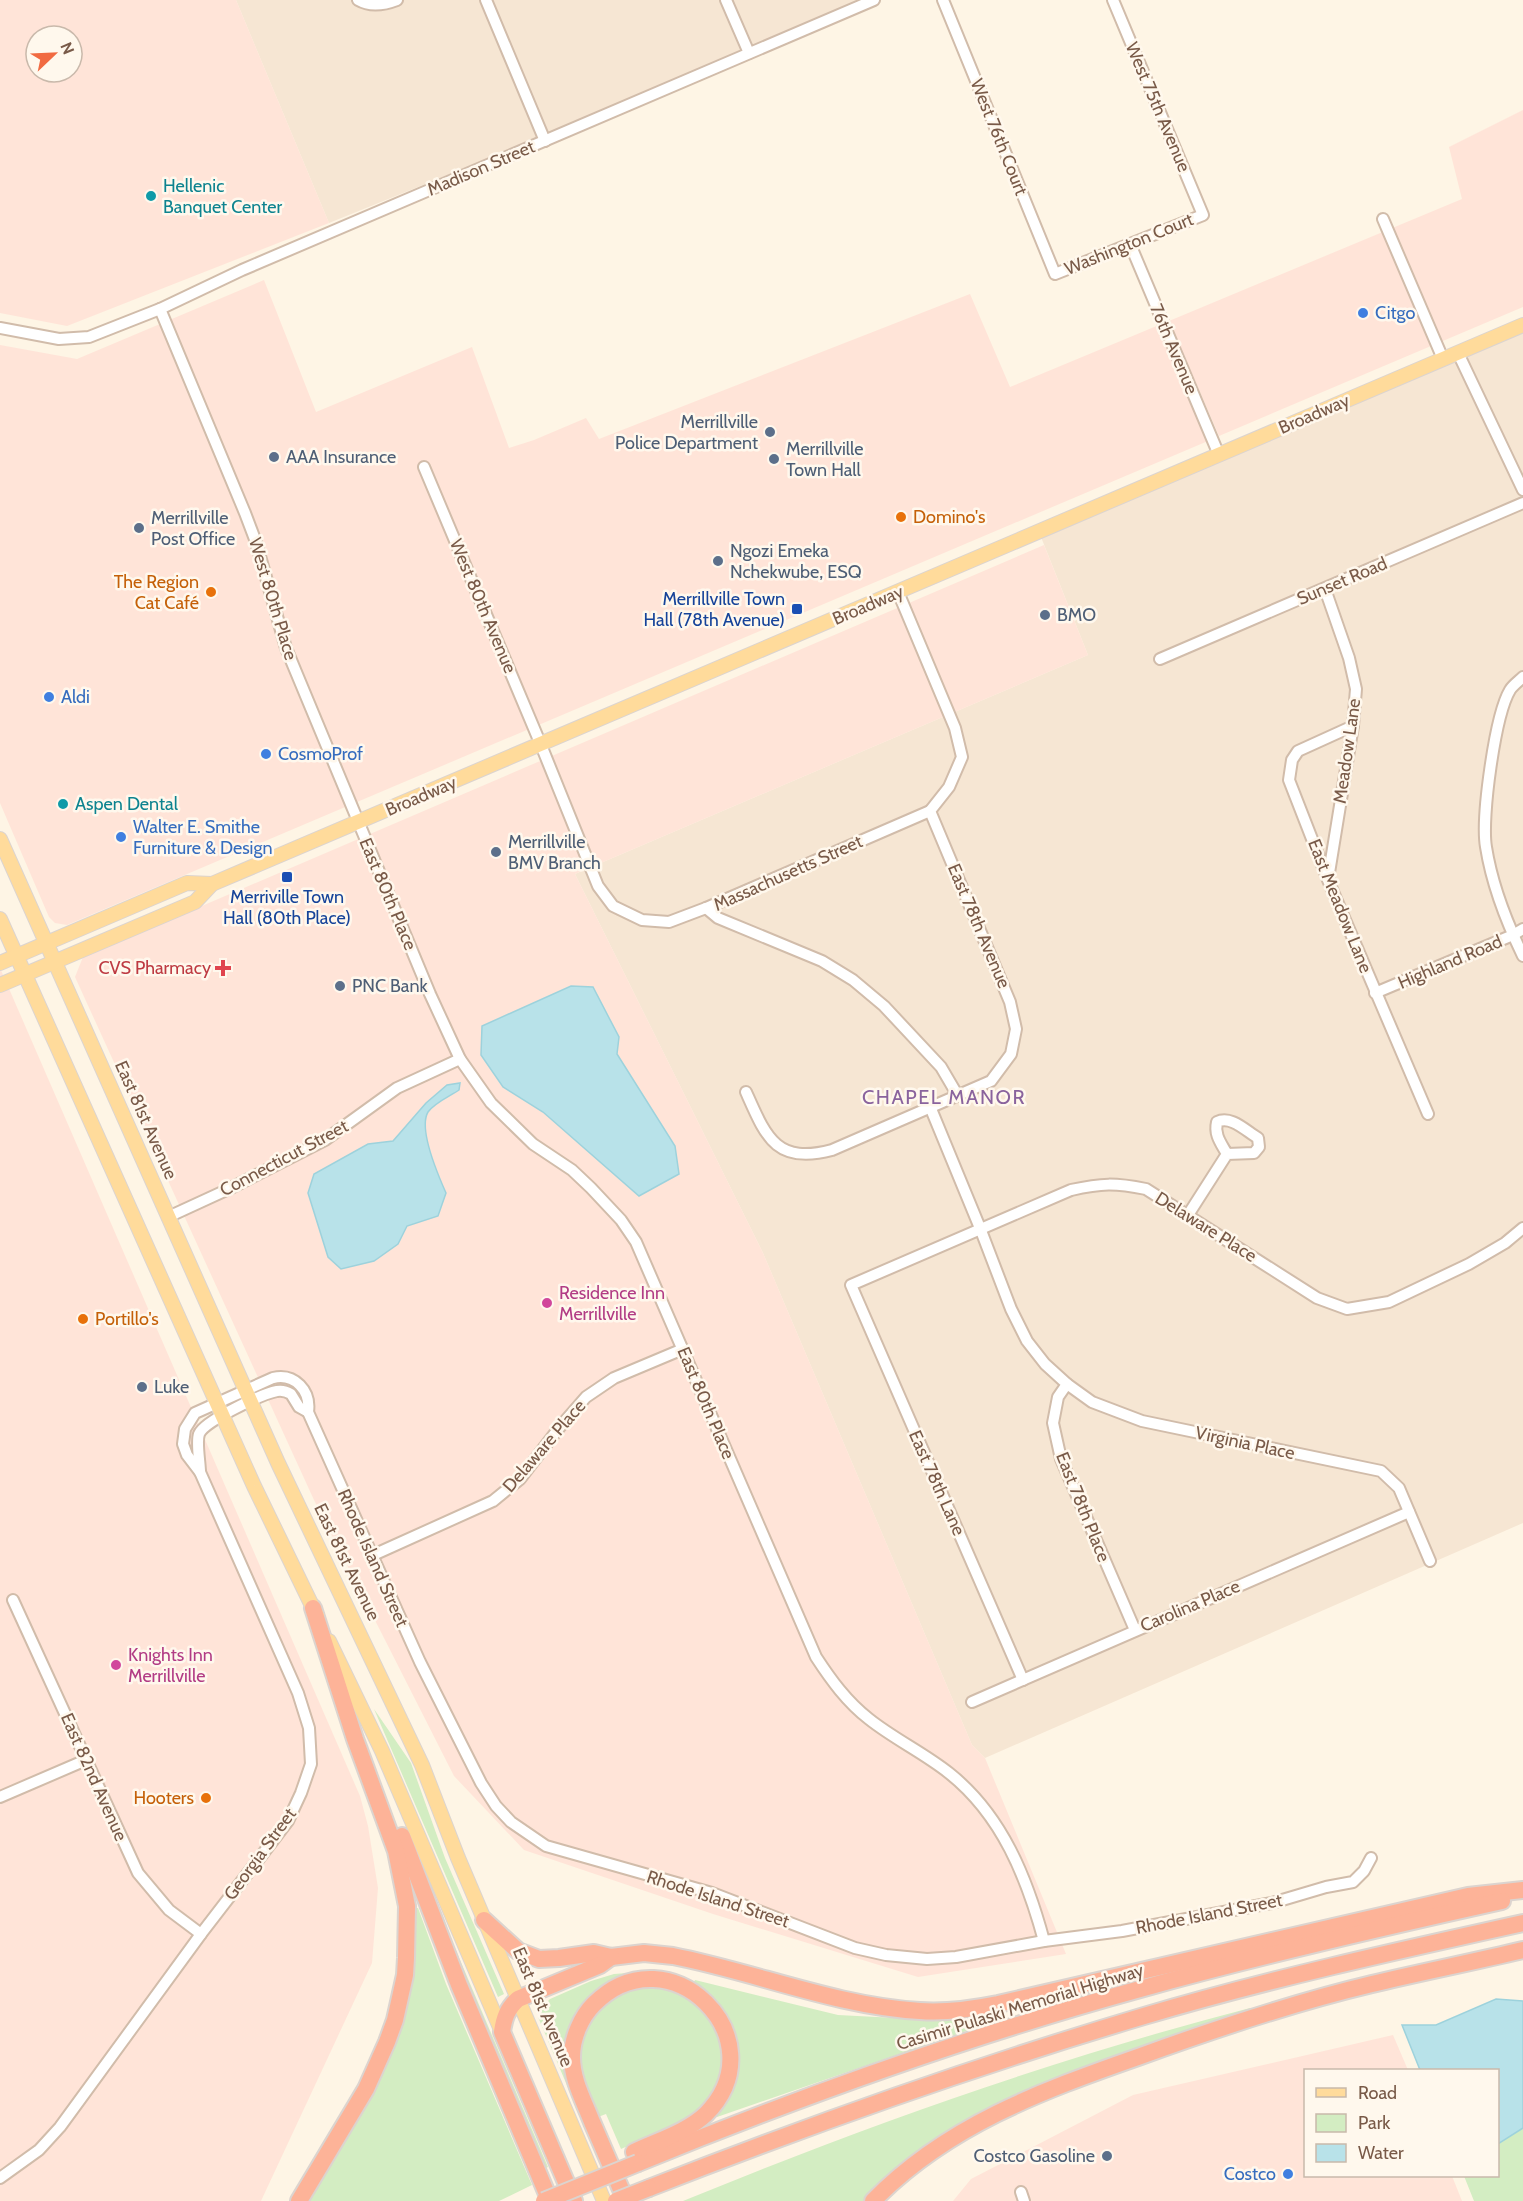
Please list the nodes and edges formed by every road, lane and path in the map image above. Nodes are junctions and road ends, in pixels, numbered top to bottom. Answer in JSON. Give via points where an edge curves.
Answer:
{"nodes":[{"id":1,"x":397,"y":0,"type":"edge"},
{"id":2,"x":486,"y":0,"type":"edge"},
{"id":3,"x":726,"y":0,"type":"edge"},
{"id":4,"x":874,"y":0,"type":"edge"},
{"id":5,"x":943,"y":0,"type":"edge"},
{"id":6,"x":1113,"y":0,"type":"edge"},
{"id":7,"x":360,"y":1,"type":"edge"},
{"id":8,"x":749,"y":53,"type":"junction"},
{"id":9,"x":545,"y":141,"type":"junction"},
{"id":10,"x":1203,"y":215,"type":"joint"},
{"id":11,"x":1383,"y":219,"type":"dead end"},
{"id":12,"x":1130,"y":244,"type":"junction"},
{"id":13,"x":1055,"y":274,"type":"joint"},
{"id":14,"x":160,"y":309,"type":"junction"},
{"id":15,"x":1523,"y":325,"type":"edge"},
{"id":16,"x":0,"y":328,"type":"edge"},
{"id":17,"x":1458,"y":353,"type":"junction"},
{"id":18,"x":1443,"y":359,"type":"junction"},
{"id":19,"x":1219,"y":455,"type":"junction"},
{"id":20,"x":424,"y":467,"type":"dead end"},
{"id":21,"x":1523,"y":490,"type":"edge"},
{"id":22,"x":1523,"y":502,"type":"edge"},
{"id":23,"x":1324,"y":589,"type":"junction"},
{"id":24,"x":898,"y":592,"type":"junction"},
{"id":25,"x":1160,"y":659,"type":"dead end"},
{"id":26,"x":1523,"y":677,"type":"edge"},
{"id":27,"x":1353,"y":726,"type":"junction"},
{"id":28,"x":541,"y":745,"type":"junction"},
{"id":29,"x":930,"y":810,"type":"junction"},
{"id":30,"x":359,"y":823,"type":"junction"},
{"id":31,"x":0,"y":839,"type":"edge"},
{"id":32,"x":1328,"y":880,"type":"junction"},
{"id":33,"x":212,"y":884,"type":"junction"},
{"id":34,"x":706,"y":908,"type":"junction"},
{"id":35,"x":0,"y":919,"type":"edge"},
{"id":36,"x":1523,"y":929,"type":"edge"},
{"id":37,"x":1513,"y":935,"type":"junction"},
{"id":38,"x":46,"y":942,"type":"junction"},
{"id":39,"x":16,"y":956,"type":"junction"},
{"id":40,"x":1523,"y":956,"type":"edge"},
{"id":41,"x":55,"y":962,"type":"junction"},
{"id":42,"x":0,"y":963,"type":"edge"},
{"id":43,"x":25,"y":975,"type":"junction"},
{"id":44,"x":0,"y":985,"type":"edge"},
{"id":45,"x":1375,"y":993,"type":"junction"},
{"id":46,"x":460,"y":1059,"type":"junction"},
{"id":47,"x":746,"y":1092,"type":"dead end"},
{"id":48,"x":958,"y":1096,"type":"junction"},
{"id":49,"x":931,"y":1109,"type":"junction"},
{"id":50,"x":1428,"y":1114,"type":"dead end"},
{"id":51,"x":1227,"y":1154,"type":"dead end"},
{"id":52,"x":1188,"y":1215,"type":"junction"},
{"id":53,"x":168,"y":1216,"type":"junction"},
{"id":54,"x":980,"y":1228,"type":"junction"},
{"id":55,"x":1523,"y":1228,"type":"edge"},
{"id":56,"x":851,"y":1285,"type":"joint"},
{"id":57,"x":683,"y":1349,"type":"junction"},
{"id":58,"x":1067,"y":1384,"type":"junction"},
{"id":59,"x":248,"y":1396,"type":"junction"},
{"id":60,"x":220,"y":1409,"type":"junction"},
{"id":61,"x":200,"y":1472,"type":"junction"},
{"id":62,"x":1409,"y":1512,"type":"junction"},
{"id":63,"x":372,"y":1556,"type":"junction"},
{"id":64,"x":1430,"y":1561,"type":"dead end"},
{"id":65,"x":13,"y":1600,"type":"dead end"},
{"id":66,"x":313,"y":1608,"type":"junction"},
{"id":67,"x":1135,"y":1630,"type":"junction"},
{"id":68,"x":1023,"y":1680,"type":"junction"},
{"id":69,"x":972,"y":1702,"type":"dead end"},
{"id":70,"x":86,"y":1760,"type":"junction"},
{"id":71,"x":367,"y":1766,"type":"junction"},
{"id":72,"x":0,"y":1797,"type":"edge"},
{"id":73,"x":1371,"y":1858,"type":"dead end"},
{"id":74,"x":1523,"y":1890,"type":"edge"},
{"id":75,"x":1523,"y":1897,"type":"edge"},
{"id":76,"x":484,"y":1920,"type":"junction"},
{"id":77,"x":1523,"y":1923,"type":"edge"},
{"id":78,"x":201,"y":1934,"type":"junction"},
{"id":79,"x":1044,"y":1941,"type":"junction"},
{"id":80,"x":1523,"y":1950,"type":"edge"},
{"id":81,"x":611,"y":1957,"type":"junction"},
{"id":82,"x":518,"y":1999,"type":"junction"},
{"id":83,"x":502,"y":2032,"type":"junction"},
{"id":84,"x":636,"y":2157,"type":"junction"},
{"id":85,"x":0,"y":2178,"type":"edge"},
{"id":86,"x":299,"y":2201,"type":"edge"},
{"id":87,"x":544,"y":2201,"type":"edge"},
{"id":88,"x":550,"y":2201,"type":"edge"},
{"id":89,"x":574,"y":2201,"type":"edge"},
{"id":90,"x":604,"y":2201,"type":"edge"},
{"id":91,"x":617,"y":2201,"type":"edge"},
{"id":92,"x":626,"y":2201,"type":"edge"},
{"id":93,"x":873,"y":2201,"type":"edge"}],
"edges":[{"from":1,"to":7,"type":"street","via":[[380,5]]},
{"from":2,"to":9,"type":"street"},
{"from":3,"to":8,"type":"street"},
{"from":4,"to":8,"type":"street","name":"Madison Street"},
{"from":5,"to":13,"type":"street","name":"West 76th Court"},
{"from":6,"to":10,"type":"street","name":"West 75th Avenue"},
{"from":8,"to":9,"type":"street","name":"Madison Street"},
{"from":9,"to":14,"type":"street","name":"Madison Street"},
{"from":10,"to":12,"type":"street","name":"Washington Court"},
{"from":11,"to":18,"type":"street"},
{"from":12,"to":13,"type":"street","name":"Washington Court"},
{"from":12,"to":19,"type":"street","name":"76th Avenue"},
{"from":14,"to":16,"type":"street","name":"Madison Street","via":[[88,337],[59,339]]},
{"from":14,"to":30,"type":"street","name":"West 80th Place","via":[[245,513],[286,648]]},
{"from":15,"to":17,"type":"main road","name":"Broadway"},
{"from":17,"to":18,"type":"main road","name":"Broadway"},
{"from":17,"to":21,"type":"street"},
{"from":18,"to":19,"type":"main road","name":"Broadway"},
{"from":19,"to":24,"type":"main road","name":"Broadway"},
{"from":20,"to":28,"type":"street","name":"West 80th Avenue"},
{"from":22,"to":23,"type":"street","name":"Sunset Road"},
{"from":23,"to":25,"type":"street","name":"Sunset Road"},
{"from":23,"to":27,"type":"street","name":"Meadow Lane","via":[[1356,689]]},
{"from":24,"to":28,"type":"main road","name":"Broadway"},
{"from":24,"to":29,"type":"street","via":[[956,729],[962,757],[949,787]]},
{"from":26,"to":37,"type":"street","via":[[1510,689],[1497,729],[1486,798],[1485,845],[1500,904]]},
{"from":27,"to":32,"type":"street","name":"Meadow Lane"},
{"from":27,"to":32,"type":"street","name":"East Meadow Lane","via":[[1298,751],[1292,760],[1289,780]]},
{"from":28,"to":30,"type":"main road","name":"Broadway"},
{"from":28,"to":34,"type":"street","name":"Massachusetts Street","via":[[598,886],[614,906],[642,920],[669,922]]},
{"from":29,"to":34,"type":"street","name":"Massachusetts Street"},
{"from":29,"to":48,"type":"street","name":"East 78th Avenue","via":[[1011,1002],[1016,1029],[1011,1054],[991,1081]]},
{"from":30,"to":33,"type":"main road","name":"Broadway"},
{"from":30,"to":46,"type":"street","name":"East 80th Place"},
{"from":31,"to":38,"type":"main road","name":"East 81st Avenue"},
{"from":32,"to":45,"type":"street","name":"East Meadow Lane"},
{"from":33,"to":38,"type":"main road","name":"Broadway","via":[[188,883]]},
{"from":33,"to":41,"type":"main road","name":"Broadway","via":[[195,902]]},
{"from":34,"to":48,"type":"street","via":[[718,918],[822,961],[853,980],[884,1006],[941,1067]]},
{"from":35,"to":39,"type":"main road"},
{"from":36,"to":37,"type":"street","name":"Highland Road"},
{"from":37,"to":40,"type":"street"},
{"from":37,"to":45,"type":"street","name":"Highland Road"},
{"from":38,"to":39,"type":"main road","name":"Broadway"},
{"from":38,"to":41,"type":"main road","name":"East 81st Avenue"},
{"from":39,"to":42,"type":"main road","name":"Broadway"},
{"from":39,"to":43,"type":"main road"},
{"from":41,"to":43,"type":"main road","name":"Broadway"},
{"from":41,"to":53,"type":"main road","name":"East 81st Avenue"},
{"from":43,"to":44,"type":"main road","name":"Broadway"},
{"from":43,"to":60,"type":"main road"},
{"from":45,"to":50,"type":"street","name":"East Meadow Lane"},
{"from":46,"to":53,"type":"street","name":"Connecticut Street","via":[[397,1088],[325,1140]]},
{"from":46,"to":57,"type":"street","name":"East 80th Place","via":[[491,1103],[533,1144],[572,1170],[621,1220],[642,1251]]},
{"from":47,"to":49,"type":"street","name":"East 78th Avenue","via":[[771,1141],[798,1155],[832,1150]]},
{"from":48,"to":49,"type":"street","name":"East 78th Avenue"},
{"from":49,"to":54,"type":"street"},
{"from":51,"to":52,"type":"street"},
{"from":52,"to":54,"type":"street","name":"Delaware Place","via":[[1146,1189],[1099,1184],[1071,1190]]},
{"from":52,"to":55,"type":"street","name":"Delaware Place","via":[[1317,1298],[1347,1309],[1389,1302],[1469,1264]]},
{"from":53,"to":59,"type":"main road","name":"East 81st Avenue"},
{"from":54,"to":56,"type":"street","name":"Delaware Place"},
{"from":54,"to":58,"type":"street","via":[[1027,1341]]},
{"from":56,"to":68,"type":"street","name":"East 78th Lane"},
{"from":57,"to":63,"type":"street","name":"Delaware Place","via":[[614,1378],[586,1397],[520,1479],[493,1501]]},
{"from":57,"to":79,"type":"street","name":"East 80th Place","via":[[816,1657],[841,1693],[861,1712],[948,1773],[987,1813],[1012,1852],[1032,1898]]},
{"from":58,"to":62,"type":"street","name":"Virginia Place","via":[[1092,1402],[1142,1422],[1381,1471],[1399,1488]]},
{"from":58,"to":67,"type":"street","name":"East 78th Place","via":[[1058,1398],[1053,1423],[1060,1459]]},
{"from":59,"to":60,"type":"street","name":"Rhode Island Street"},
{"from":59,"to":63,"type":"street","name":"Rhode Island Street","via":[[283,1390],[308,1412]]},
{"from":59,"to":76,"type":"main road","name":"East 81st Avenue","via":[[422,1765]]},
{"from":60,"to":61,"type":"street","name":"Georgia Street","via":[[200,1432]]},
{"from":60,"to":61,"type":"street","name":"Georgia Street","via":[[195,1413],[185,1430],[183,1444]]},
{"from":60,"to":66,"type":"main road"},
{"from":61,"to":78,"type":"street","name":"Georgia Street","via":[[298,1693],[309,1728],[311,1764],[288,1821]]},
{"from":62,"to":64,"type":"street","name":"Virginia Place"},
{"from":62,"to":67,"type":"street","name":"Carolina Place"},
{"from":63,"to":79,"type":"street","name":"Rhode Island Street","via":[[485,1790],[511,1822],[536,1841],[712,1893],[855,1948],[886,1955],[943,1958]]},
{"from":65,"to":70,"type":"street","name":"East 82nd Avenue"},
{"from":66,"to":71,"type":"highway"},
{"from":66,"to":83,"type":"main road","via":[[377,1741]]},
{"from":67,"to":68,"type":"street","name":"Carolina Place"},
{"from":68,"to":69,"type":"street","name":"Carolina Place"},
{"from":70,"to":72,"type":"street"},
{"from":70,"to":78,"type":"street","name":"East 82nd Avenue","via":[[138,1873],[169,1911]]},
{"from":71,"to":86,"type":"highway","via":[[401,1871],[407,1906],[405,1975],[395,2020],[366,2089]]},
{"from":71,"to":88,"type":"highway","via":[[392,1813]]},
{"from":73,"to":79,"type":"street","name":"Rhode Island Street","via":[[1353,1882],[1272,1903]]},
{"from":74,"to":81,"type":"highway","via":[[1458,1898],[998,2004],[945,2011],[916,2011],[861,2002],[673,1956],[644,1953]]},
{"from":75,"to":84,"type":"highway","name":"Casimir Pulaski Memorial Highway","via":[[1347,1936],[1091,2003],[851,2081]]},
{"from":76,"to":81,"type":"highway","via":[[511,1946],[532,1957],[552,1959],[594,1953]]},
{"from":76,"to":82,"type":"main road","name":"East 81st Avenue"},
{"from":77,"to":91,"type":"highway","bridge":true,"via":[[1351,1961],[1144,2016],[894,2096]]},
{"from":78,"to":85,"type":"street","name":"Georgia Street","via":[[60,2127],[39,2150]]},
{"from":80,"to":93,"type":"highway","via":[[1293,2006],[1089,2074],[1004,2110],[951,2138],[905,2170]]},
{"from":81,"to":82,"type":"highway"},
{"from":82,"to":83,"type":"highway","via":[[506,2014]]},
{"from":82,"to":90,"type":"main road","name":"East 81st Avenue"},
{"from":83,"to":89,"type":"highway"},
{"from":84,"to":87,"type":"highway","name":"Casimir Pulaski Memorial Highway","bridge":true,"via":[[594,2181]]},
{"from":84,"to":92,"type":"highway","via":[[705,2114],[728,2077],[729,2044],[720,2019],[694,1991],[658,1979],[634,1981],[601,1997],[584,2016],[573,2043],[576,2081]]}]}
